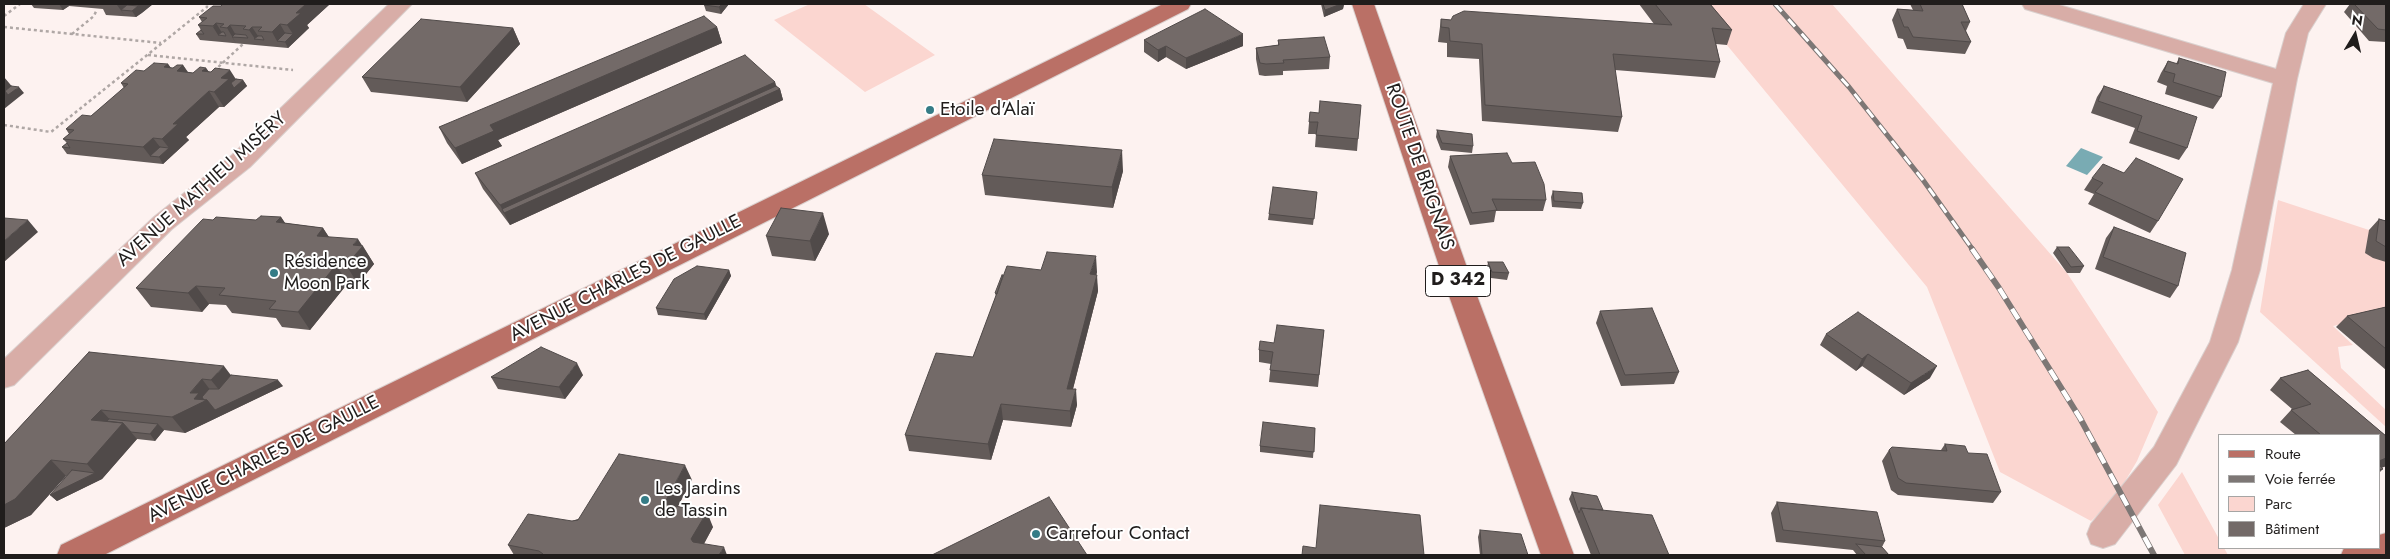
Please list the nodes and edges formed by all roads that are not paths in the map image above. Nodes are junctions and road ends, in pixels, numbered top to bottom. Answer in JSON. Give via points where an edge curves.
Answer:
{"nodes":[{"id":1,"x":401,"y":4,"type":"edge"},
{"id":2,"x":1180,"y":4,"type":"edge"},
{"id":3,"x":1363,"y":4,"type":"edge"},
{"id":4,"x":2033,"y":4,"type":"edge"},
{"id":5,"x":2315,"y":4,"type":"edge"},
{"id":6,"x":2285,"y":79,"type":"junction"},
{"id":7,"x":4,"y":377,"type":"edge"},
{"id":8,"x":2103,"y":534,"type":"dead end"},
{"id":9,"x":2379,"y":549,"type":"edge"},
{"id":10,"x":73,"y":555,"type":"edge"},
{"id":11,"x":1558,"y":555,"type":"edge"},
{"id":12,"x":2357,"y":555,"type":"edge"}],
"edges":[{"from":1,"to":7,"type":"street","name":"AVENUE MATHIEU MISÉRY","via":[[242,161],[162,223]]},
{"from":2,"to":10,"type":"main road","name":"AVENUE CHARLES DE GAULLE"},
{"from":3,"to":11,"type":"main road","name":"ROUTE DE BRIGNAIS","number":"D 342","via":[[1462,293]]},
{"from":4,"to":6,"type":"street"},
{"from":5,"to":6,"type":"street","via":[[2297,33]]},
{"from":6,"to":8,"type":"street","via":[[2246,270],[2224,342],[2165,456]]},
{"from":9,"to":12,"type":"main road"}]}
